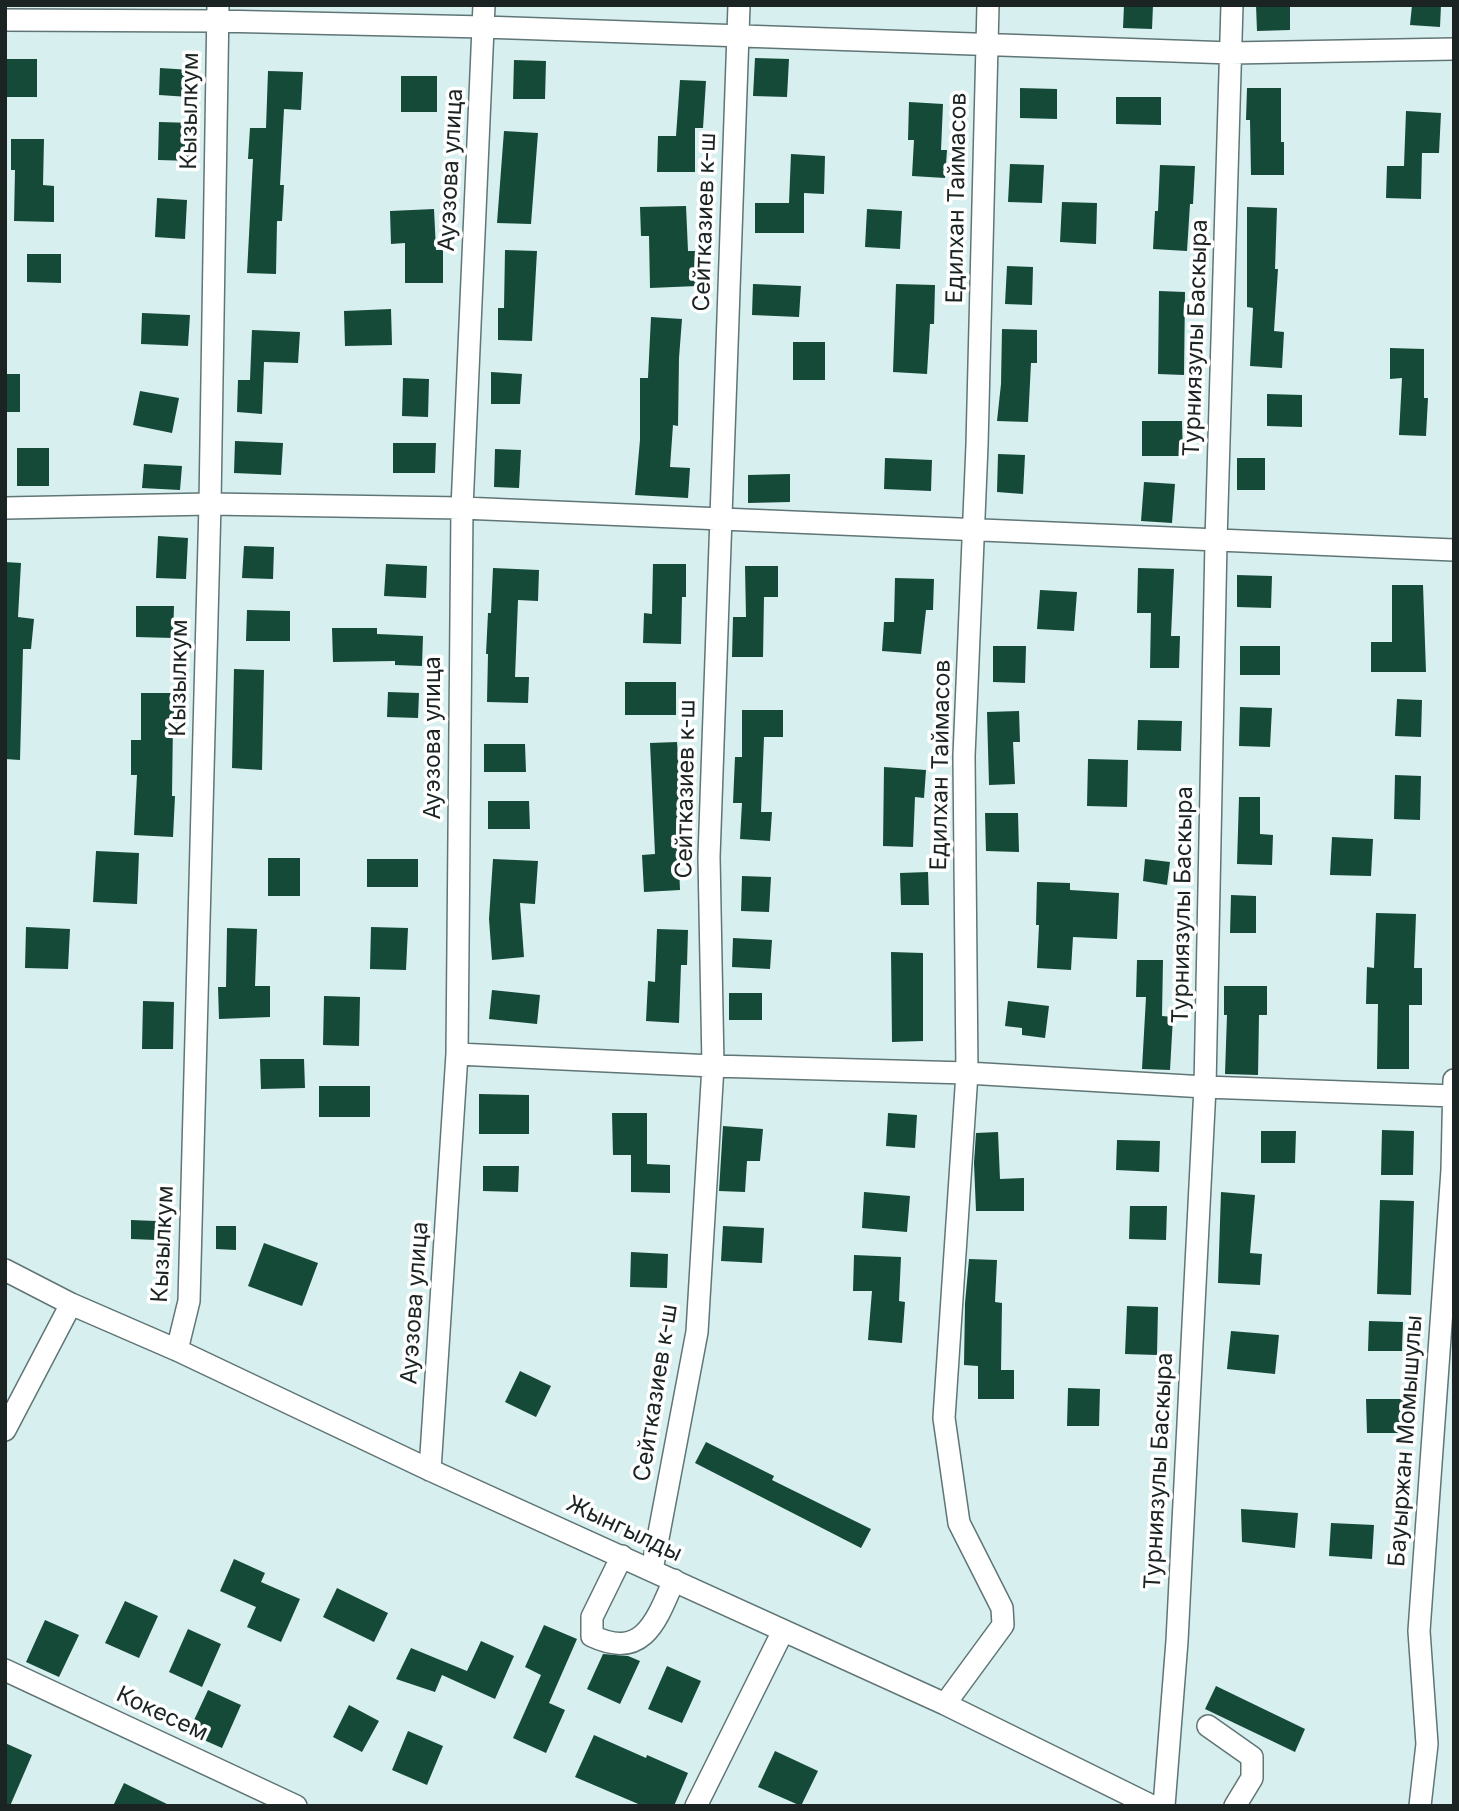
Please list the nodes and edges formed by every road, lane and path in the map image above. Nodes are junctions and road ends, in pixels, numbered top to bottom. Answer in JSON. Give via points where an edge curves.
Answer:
{"nodes":[{"id":1,"x":484,"y":5,"type":"edge"},
{"id":2,"x":739,"y":5,"type":"edge"},
{"id":3,"x":988,"y":5,"type":"edge"},
{"id":4,"x":1232,"y":5,"type":"edge"},
{"id":5,"x":218,"y":13,"type":"edge"},
{"id":6,"x":5,"y":20,"type":"edge"},
{"id":7,"x":484,"y":27,"type":"junction"},
{"id":8,"x":738,"y":37,"type":"junction"},
{"id":9,"x":987,"y":44,"type":"junction"},
{"id":10,"x":1454,"y":49,"type":"edge"},
{"id":11,"x":1231,"y":53,"type":"junction"},
{"id":12,"x":209,"y":504,"type":"junction"},
{"id":13,"x":5,"y":508,"type":"edge"},
{"id":14,"x":461,"y":508,"type":"junction"},
{"id":15,"x":719,"y":520,"type":"junction"},
{"id":16,"x":973,"y":530,"type":"junction"},
{"id":17,"x":1216,"y":541,"type":"junction"},
{"id":18,"x":1454,"y":550,"type":"edge"},
{"id":19,"x":457,"y":1054,"type":"junction"},
{"id":20,"x":713,"y":1066,"type":"junction"},
{"id":21,"x":967,"y":1073,"type":"junction"},
{"id":22,"x":1454,"y":1080,"type":"edge"},
{"id":23,"x":1205,"y":1087,"type":"junction"},
{"id":24,"x":1454,"y":1096,"type":"edge"},
{"id":25,"x":5,"y":1270,"type":"edge"},
{"id":26,"x":71,"y":1304,"type":"junction"},
{"id":27,"x":177,"y":1350,"type":"junction"},
{"id":28,"x":5,"y":1430,"type":"edge"},
{"id":29,"x":430,"y":1470,"type":"junction"},
{"id":30,"x":622,"y":1556,"type":"junction"},
{"id":31,"x":652,"y":1570,"type":"junction"},
{"id":32,"x":674,"y":1580,"type":"junction"},
{"id":33,"x":783,"y":1631,"type":"junction"},
{"id":34,"x":5,"y":1670,"type":"edge"},
{"id":35,"x":945,"y":1704,"type":"junction"},
{"id":36,"x":1208,"y":1726,"type":"dead end"},
{"id":37,"x":296,"y":1806,"type":"edge"},
{"id":38,"x":696,"y":1806,"type":"edge"},
{"id":39,"x":1152,"y":1806,"type":"edge"},
{"id":40,"x":1164,"y":1806,"type":"edge"},
{"id":41,"x":1235,"y":1806,"type":"edge"},
{"id":42,"x":1420,"y":1806,"type":"edge"}],
"edges":[{"from":1,"to":7,"type":"street","name":"Ауэзова улица"},
{"from":2,"to":8,"type":"street","name":"Сейтказиев к-ш"},
{"from":3,"to":9,"type":"street","name":"Едилхан Таймасов"},
{"from":4,"to":11,"type":"street","name":"Турниязулы Баскыра"},
{"from":5,"to":6,"type":"street"},
{"from":5,"to":7,"type":"street"},
{"from":5,"to":12,"type":"street","name":"Кызылкум"},
{"from":7,"to":8,"type":"street"},
{"from":7,"to":14,"type":"street","name":"Ауэзова улица"},
{"from":8,"to":9,"type":"street"},
{"from":8,"to":15,"type":"street","name":"Сейтказиев к-ш"},
{"from":9,"to":11,"type":"street"},
{"from":9,"to":16,"type":"street","name":"Едилхан Таймасов"},
{"from":10,"to":11,"type":"street"},
{"from":11,"to":17,"type":"street","name":"Турниязулы Баскыра"},
{"from":12,"to":13,"type":"street"},
{"from":12,"to":14,"type":"street"},
{"from":12,"to":27,"type":"street","name":"Кызылкум","via":[[189,1301]]},
{"from":14,"to":15,"type":"street"},
{"from":14,"to":19,"type":"street","name":"Ауэзова улица"},
{"from":15,"to":16,"type":"street"},
{"from":15,"to":20,"type":"street","name":"Сейтказиев к-ш","via":[[709,857]]},
{"from":16,"to":17,"type":"street"},
{"from":16,"to":21,"type":"street","name":"Едилхан Таймасов","via":[[964,756]]},
{"from":17,"to":18,"type":"street"},
{"from":17,"to":23,"type":"street","name":"Турниязулы Баскыра"},
{"from":19,"to":20,"type":"street"},
{"from":19,"to":29,"type":"street","name":"Ауэзова улица"},
{"from":20,"to":21,"type":"street"},
{"from":20,"to":31,"type":"street","name":"Сейтказиев к-ш","via":[[697,1332]]},
{"from":21,"to":23,"type":"street"},
{"from":21,"to":35,"type":"street","name":"Едилхан Таймасов","via":[[944,1418],[958,1524],[1002,1608],[1003,1625]]},
{"from":22,"to":24,"type":"street","name":"Бауыржан Момышулы"},
{"from":23,"to":24,"type":"street"},
{"from":23,"to":40,"type":"street","name":"Турниязулы Баскыра","via":[[1178,1627]]},
{"from":24,"to":42,"type":"street","name":"Бауыржан Момышулы","via":[[1419,1631],[1427,1744]]},
{"from":25,"to":26,"type":"street","name":"Жынгылды"},
{"from":26,"to":27,"type":"street","name":"Жынгылды"},
{"from":26,"to":28,"type":"street"},
{"from":27,"to":29,"type":"street","name":"Жынгылды"},
{"from":29,"to":30,"type":"street","name":"Жынгылды"},
{"from":30,"to":31,"type":"street","name":"Жынгылды"},
{"from":30,"to":32,"type":"street","via":[[592,1617],[592,1636],[604,1642],[622,1645],[642,1638]]},
{"from":31,"to":32,"type":"street","name":"Жынгылды"},
{"from":32,"to":33,"type":"street","name":"Жынгылды"},
{"from":33,"to":35,"type":"street","name":"Жынгылды"},
{"from":33,"to":38,"type":"street"},
{"from":34,"to":37,"type":"street","name":"Кокесем"},
{"from":35,"to":39,"type":"street","name":"Жынгылды"},
{"from":36,"to":41,"type":"street","via":[[1252,1758],[1252,1778]]}]}
